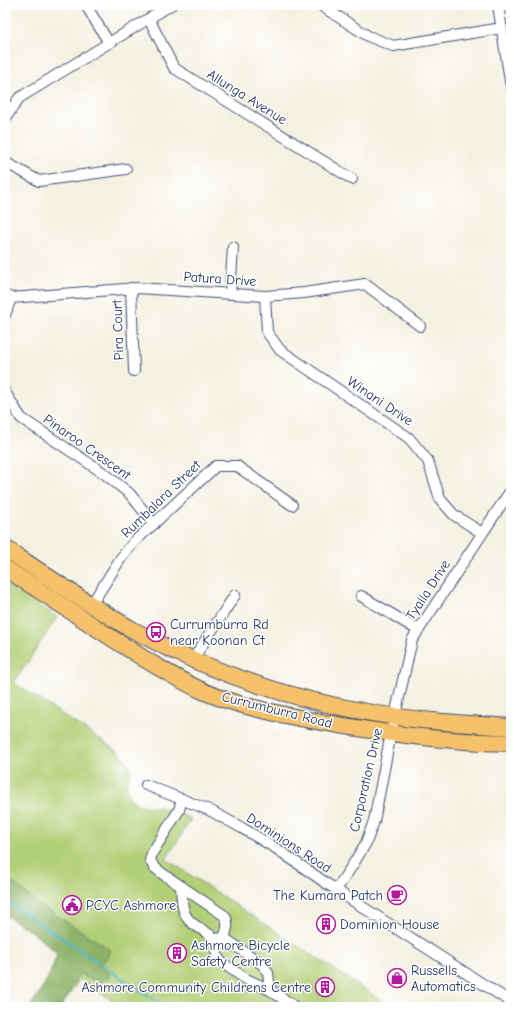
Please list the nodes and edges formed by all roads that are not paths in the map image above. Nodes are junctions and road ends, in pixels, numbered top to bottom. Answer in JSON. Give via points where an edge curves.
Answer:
{"nodes":[{"id":1,"x":171,"y":5,"type":"edge"},
{"id":2,"x":320,"y":5,"type":"edge"},
{"id":3,"x":498,"y":5,"type":"edge"},
{"id":4,"x":87,"y":7,"type":"dead end"},
{"id":5,"x":149,"y":19,"type":"junction"},
{"id":6,"x":502,"y":28,"type":"junction"},
{"id":7,"x":109,"y":43,"type":"junction"},
{"id":8,"x":511,"y":87,"type":"edge"},
{"id":9,"x":5,"y":118,"type":"edge"},
{"id":10,"x":5,"y":162,"type":"edge"},
{"id":11,"x":126,"y":169,"type":"dead end"},
{"id":12,"x":352,"y":178,"type":"dead end"},
{"id":13,"x":233,"y":247,"type":"dead end"},
{"id":14,"x":131,"y":288,"type":"junction"},
{"id":15,"x":230,"y":294,"type":"junction"},
{"id":16,"x":8,"y":296,"type":"edge"},
{"id":17,"x":265,"y":296,"type":"junction"},
{"id":18,"x":5,"y":315,"type":"edge"},
{"id":19,"x":420,"y":326,"type":"dead end"},
{"id":20,"x":134,"y":371,"type":"dead end"},
{"id":21,"x":5,"y":392,"type":"edge"},
{"id":22,"x":511,"y":490,"type":"edge"},
{"id":23,"x":292,"y":505,"type":"dead end"},
{"id":24,"x":154,"y":524,"type":"junction"},
{"id":25,"x":482,"y":534,"type":"junction"},
{"id":26,"x":5,"y":548,"type":"edge"},
{"id":27,"x":5,"y":568,"type":"edge"},
{"id":28,"x":235,"y":595,"type":"dead end"},
{"id":29,"x":361,"y":596,"type":"dead end"},
{"id":30,"x":91,"y":605,"type":"junction"},
{"id":31,"x":418,"y":630,"type":"junction"},
{"id":32,"x":133,"y":652,"type":"junction"},
{"id":33,"x":193,"y":659,"type":"junction"},
{"id":34,"x":395,"y":716,"type":"junction"},
{"id":35,"x":511,"y":727,"type":"edge"},
{"id":36,"x":391,"y":733,"type":"junction"},
{"id":37,"x":511,"y":743,"type":"edge"},
{"id":38,"x":146,"y":786,"type":"dead end"},
{"id":39,"x":182,"y":799,"type":"junction"},
{"id":40,"x":181,"y":886,"type":"junction"},
{"id":41,"x":336,"y":890,"type":"junction"},
{"id":42,"x":220,"y":938,"type":"junction"},
{"id":43,"x":270,"y":990,"type":"junction"},
{"id":44,"x":509,"y":1003,"type":"edge"},
{"id":45,"x":295,"y":1007,"type":"edge"}],
"edges":[{"from":1,"to":5,"type":"street"},
{"from":2,"to":6,"type":"street","via":[[368,36],[393,46]]},
{"from":3,"to":6,"type":"street"},
{"from":4,"to":7,"type":"street"},
{"from":5,"to":7,"type":"street"},
{"from":5,"to":12,"type":"street","name":"Allunga Avenue","via":[[174,68]]},
{"from":6,"to":8,"type":"street"},
{"from":7,"to":9,"type":"street","via":[[19,98]]},
{"from":10,"to":11,"type":"street","via":[[39,181]]},
{"from":13,"to":15,"type":"street"},
{"from":14,"to":15,"type":"street","name":"Patura Drive"},
{"from":14,"to":16,"type":"street","name":"Patura Drive"},
{"from":14,"to":20,"type":"street","name":"Pira Court"},
{"from":15,"to":17,"type":"street","name":"Patura Drive"},
{"from":16,"to":18,"type":"street"},
{"from":17,"to":19,"type":"street","name":"Patura Drive","via":[[365,284]]},
{"from":17,"to":25,"type":"street","name":"Winani Drive","via":[[267,332],[280,350],[409,438],[428,461],[440,498],[454,515]]},
{"from":21,"to":24,"type":"street","name":"Pinaroo Crescent","via":[[21,418],[106,474],[130,494]]},
{"from":22,"to":25,"type":"street","name":"Tyalla Drive"},
{"from":23,"to":24,"type":"street","name":"Rumbalara Street","via":[[237,466],[216,466]]},
{"from":24,"to":30,"type":"street","name":"Rumbalara Street","via":[[121,558]]},
{"from":25,"to":31,"type":"street","name":"Tyalla Drive"},
{"from":26,"to":30,"type":"main road","name":"Currumburra Road"},
{"from":27,"to":32,"type":"main road","name":"Currumburra Road"},
{"from":28,"to":33,"type":"street"},
{"from":29,"to":31,"type":"street"},
{"from":30,"to":32,"type":"main road","via":[[92,615]]},
{"from":30,"to":33,"type":"main road","name":"Currumburra Road","via":[[137,632]]},
{"from":31,"to":34,"type":"street","name":"Tyalla Drive","via":[[412,640]]},
{"from":32,"to":36,"type":"main road","name":"Currumburra Road","via":[[176,677],[228,700],[278,714],[355,729]]},
{"from":33,"to":34,"type":"main road","name":"Currumburra Road","via":[[277,691],[319,702]]},
{"from":34,"to":35,"type":"main road","name":"Currumburra Road"},
{"from":34,"to":36,"type":"street","name":"Corporation Drive"},
{"from":36,"to":37,"type":"main road","name":"Currumburra Road","via":[[474,742]]},
{"from":36,"to":41,"type":"street","name":"Corporation Drive","via":[[372,827],[366,843]]},
{"from":38,"to":39,"type":"street","name":"Dominions Road"},
{"from":39,"to":40,"type":"street","via":[[179,810],[150,860],[154,867]]},
{"from":39,"to":41,"type":"street","name":"Dominions Road","via":[[242,828]]},
{"from":40,"to":42,"type":"street","via":[[185,915],[191,922]]},
{"from":40,"to":42,"type":"street","via":[[225,916],[228,928]]},
{"from":41,"to":44,"type":"street","name":"Dominions Road"},
{"from":42,"to":43,"type":"street","via":[[262,964],[268,973]]},
{"from":42,"to":43,"type":"street","via":[[217,956],[221,962],[246,979]]},
{"from":43,"to":45,"type":"street"}]}
